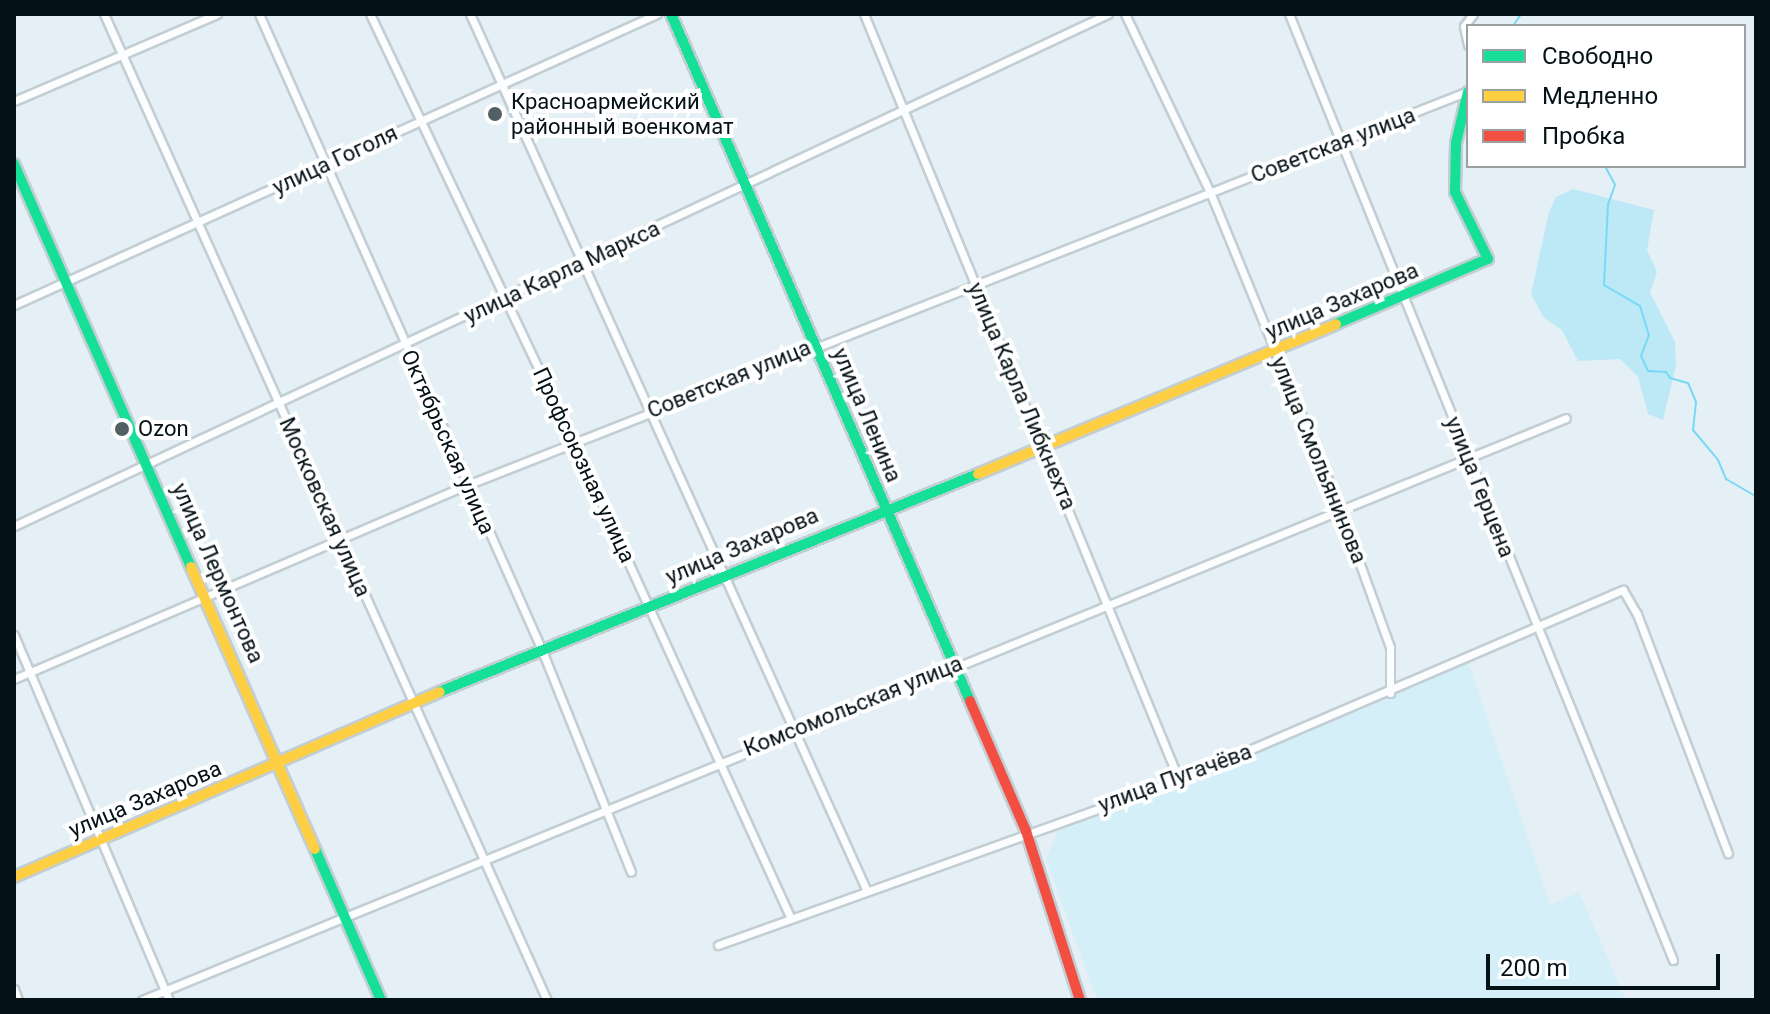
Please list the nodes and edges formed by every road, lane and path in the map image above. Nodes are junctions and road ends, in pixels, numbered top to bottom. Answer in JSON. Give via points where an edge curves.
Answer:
{"nodes":[{"id":1,"x":104,"y":14,"type":"edge"},
{"id":2,"x":217,"y":14,"type":"edge"},
{"id":3,"x":259,"y":14,"type":"edge"},
{"id":4,"x":370,"y":14,"type":"edge"},
{"id":5,"x":470,"y":14,"type":"edge"},
{"id":6,"x":657,"y":14,"type":"edge"},
{"id":7,"x":671,"y":14,"type":"edge"},
{"id":8,"x":864,"y":14,"type":"edge"},
{"id":9,"x":1108,"y":14,"type":"edge"},
{"id":10,"x":1125,"y":14,"type":"edge"},
{"id":11,"x":1289,"y":14,"type":"edge"},
{"id":12,"x":1473,"y":14,"type":"edge"},
{"id":13,"x":1466,"y":36,"type":"edge"},
{"id":14,"x":122,"y":55,"type":"junction"},
{"id":15,"x":501,"y":80,"type":"junction"},
{"id":16,"x":1466,"y":93,"type":"edge"},
{"id":17,"x":1466,"y":100,"type":"edge"},
{"id":18,"x":14,"y":101,"type":"edge"},
{"id":19,"x":903,"y":112,"type":"junction"},
{"id":20,"x":421,"y":120,"type":"junction"},
{"id":21,"x":1343,"y":141,"type":"junction"},
{"id":22,"x":14,"y":164,"type":"edge"},
{"id":23,"x":323,"y":164,"type":"junction"},
{"id":24,"x":746,"y":185,"type":"junction"},
{"id":25,"x":1210,"y":192,"type":"junction"},
{"id":26,"x":199,"y":224,"type":"junction"},
{"id":27,"x":585,"y":262,"type":"junction"},
{"id":28,"x":65,"y":281,"type":"junction"},
{"id":29,"x":974,"y":281,"type":"junction"},
{"id":30,"x":506,"y":299,"type":"junction"},
{"id":31,"x":1403,"y":299,"type":"junction"},
{"id":32,"x":14,"y":305,"type":"edge"},
{"id":33,"x":405,"y":344,"type":"junction"},
{"id":34,"x":815,"y":345,"type":"junction"},
{"id":35,"x":1275,"y":351,"type":"junction"},
{"id":36,"x":278,"y":403,"type":"junction"},
{"id":37,"x":648,"y":412,"type":"junction"},
{"id":38,"x":1566,"y":418,"type":"dead end"},
{"id":39,"x":574,"y":443,"type":"junction"},
{"id":40,"x":1043,"y":448,"type":"junction"},
{"id":41,"x":1467,"y":457,"type":"junction"},
{"id":42,"x":148,"y":463,"type":"junction"},
{"id":43,"x":467,"y":485,"type":"junction"},
{"id":44,"x":886,"y":509,"type":"junction"},
{"id":45,"x":1340,"y":509,"type":"junction"},
{"id":46,"x":14,"y":526,"type":"edge"},
{"id":47,"x":341,"y":541,"type":"junction"},
{"id":48,"x":725,"y":573,"type":"junction"},
{"id":49,"x":205,"y":598,"type":"junction"},
{"id":50,"x":1108,"y":603,"type":"junction"},
{"id":51,"x":650,"y":607,"type":"junction"},
{"id":52,"x":1537,"y":627,"type":"junction"},
{"id":53,"x":14,"y":635,"type":"edge"},
{"id":54,"x":541,"y":648,"type":"junction"},
{"id":55,"x":952,"y":665,"type":"junction"},
{"id":56,"x":30,"y":672,"type":"junction"},
{"id":57,"x":14,"y":679,"type":"edge"},
{"id":58,"x":1390,"y":693,"type":"junction"},
{"id":59,"x":412,"y":706,"type":"junction"},
{"id":60,"x":794,"y":730,"type":"junction"},
{"id":61,"x":720,"y":761,"type":"junction"},
{"id":62,"x":281,"y":763,"type":"junction"},
{"id":63,"x":1179,"y":780,"type":"junction"},
{"id":64,"x":607,"y":808,"type":"junction"},
{"id":65,"x":1026,"y":831,"type":"junction"},
{"id":66,"x":102,"y":839,"type":"junction"},
{"id":67,"x":1728,"y":853,"type":"dead end"},
{"id":68,"x":483,"y":860,"type":"junction"},
{"id":69,"x":631,"y":872,"type":"dead end"},
{"id":70,"x":14,"y":877,"type":"edge"},
{"id":71,"x":866,"y":889,"type":"junction"},
{"id":72,"x":345,"y":918,"type":"junction"},
{"id":73,"x":791,"y":919,"type":"junction"},
{"id":74,"x":718,"y":945,"type":"dead end"},
{"id":75,"x":1673,"y":960,"type":"dead end"},
{"id":76,"x":14,"y":989,"type":"edge"},
{"id":77,"x":165,"y":989,"type":"junction"},
{"id":78,"x":18,"y":1000,"type":"edge"},
{"id":79,"x":142,"y":1000,"type":"edge"},
{"id":80,"x":169,"y":1000,"type":"edge"},
{"id":81,"x":381,"y":1000,"type":"edge"},
{"id":82,"x":547,"y":1000,"type":"edge"},
{"id":83,"x":1080,"y":1000,"type":"edge"}],
"edges":[{"from":1,"to":14,"type":"street","name":"Московская улица"},
{"from":2,"to":14,"type":"street"},
{"from":3,"to":23,"type":"street","name":"Октябрьская улица"},
{"from":4,"to":20,"type":"street","name":"Профсоюзная улица"},
{"from":5,"to":15,"type":"street"},
{"from":6,"to":15,"type":"street","name":"улица Гоголя"},
{"from":7,"to":24,"type":"street","name":"улица Ленина"},
{"from":8,"to":19,"type":"street","name":"улица Карла Либкнехта"},
{"from":9,"to":19,"type":"street","name":"улица Карла Маркса"},
{"from":10,"to":25,"type":"street","name":"улица Смольянинова"},
{"from":11,"to":21,"type":"street","name":"улица Герцена"},
{"from":12,"to":13,"type":"street","via":[[1464,26]]},
{"from":14,"to":18,"type":"street"},
{"from":14,"to":26,"type":"street","name":"Московская улица"},
{"from":15,"to":20,"type":"street","name":"улица Гоголя"},
{"from":15,"to":27,"type":"street"},
{"from":16,"to":21,"type":"street","name":"Советская улица"},
{"from":17,"to":31,"type":"street","name":"улица Захарова","via":[[1456,143],[1455,192],[1488,259]]},
{"from":19,"to":24,"type":"street","name":"улица Карла Маркса"},
{"from":19,"to":29,"type":"street","name":"улица Карла Либкнехта"},
{"from":20,"to":23,"type":"street","name":"улица Гоголя"},
{"from":20,"to":30,"type":"street","name":"Профсоюзная улица"},
{"from":21,"to":25,"type":"street","name":"Советская улица"},
{"from":21,"to":31,"type":"street","name":"улица Герцена"},
{"from":22,"to":28,"type":"street","name":"улица Лермонтова"},
{"from":23,"to":26,"type":"street","name":"улица Гоголя"},
{"from":23,"to":33,"type":"street","name":"Октябрьская улица"},
{"from":24,"to":27,"type":"street","name":"улица Карла Маркса"},
{"from":24,"to":34,"type":"street","name":"улица Ленина"},
{"from":25,"to":29,"type":"street","name":"Советская улица"},
{"from":25,"to":35,"type":"street","name":"улица Смольянинова"},
{"from":26,"to":28,"type":"street","name":"улица Гоголя"},
{"from":26,"to":36,"type":"street","name":"Московская улица"},
{"from":27,"to":30,"type":"street","name":"улица Карла Маркса"},
{"from":27,"to":37,"type":"street"},
{"from":28,"to":32,"type":"street","name":"улица Гоголя"},
{"from":28,"to":42,"type":"street","name":"улица Лермонтова"},
{"from":29,"to":34,"type":"street","name":"Советская улица"},
{"from":29,"to":40,"type":"street","name":"улица Карла Либкнехта"},
{"from":30,"to":33,"type":"street","name":"улица Карла Маркса"},
{"from":30,"to":39,"type":"street","name":"Профсоюзная улица"},
{"from":31,"to":35,"type":"street","name":"улица Захарова"},
{"from":31,"to":41,"type":"street","name":"улица Герцена"},
{"from":33,"to":36,"type":"street","name":"улица Карла Маркса"},
{"from":33,"to":43,"type":"street","name":"Октябрьская улица"},
{"from":34,"to":37,"type":"street","name":"Советская улица"},
{"from":34,"to":44,"type":"street","name":"улица Ленина"},
{"from":35,"to":40,"type":"street","name":"улица Захарова"},
{"from":35,"to":45,"type":"street","name":"улица Смольянинова"},
{"from":36,"to":42,"type":"street","name":"улица Карла Маркса"},
{"from":36,"to":47,"type":"street","name":"Московская улица"},
{"from":37,"to":39,"type":"street","name":"Советская улица"},
{"from":37,"to":48,"type":"street"},
{"from":38,"to":41,"type":"street","name":"Комсомольская улица"},
{"from":39,"to":43,"type":"street","name":"Советская улица"},
{"from":39,"to":51,"type":"street","name":"Профсоюзная улица"},
{"from":40,"to":44,"type":"street","name":"улица Захарова"},
{"from":40,"to":50,"type":"street","name":"улица Карла Либкнехта"},
{"from":41,"to":45,"type":"street","name":"Комсомольская улица"},
{"from":41,"to":52,"type":"street","name":"улица Герцена"},
{"from":42,"to":46,"type":"street","name":"улица Карла Маркса"},
{"from":42,"to":49,"type":"street","name":"улица Лермонтова"},
{"from":43,"to":47,"type":"street","name":"Советская улица"},
{"from":43,"to":54,"type":"street","name":"Октябрьская улица"},
{"from":44,"to":48,"type":"street","name":"улица Захарова"},
{"from":44,"to":55,"type":"street","name":"улица Ленина"},
{"from":45,"to":50,"type":"street","name":"Комсомольская улица"},
{"from":45,"to":58,"type":"street","name":"улица Смольянинова","via":[[1390,647]]},
{"from":47,"to":49,"type":"street","name":"Советская улица"},
{"from":47,"to":59,"type":"street","name":"Московская улица"},
{"from":48,"to":51,"type":"street","name":"улица Захарова"},
{"from":48,"to":60,"type":"street"},
{"from":49,"to":56,"type":"street","name":"Советская улица"},
{"from":49,"to":62,"type":"street","name":"улица Лермонтова"},
{"from":50,"to":55,"type":"street","name":"Комсомольская улица"},
{"from":50,"to":63,"type":"street","name":"улица Карла Либкнехта"},
{"from":51,"to":54,"type":"street","name":"улица Захарова"},
{"from":51,"to":61,"type":"street","name":"Профсоюзная улица"},
{"from":52,"to":58,"type":"street","name":"улица Пугачёва"},
{"from":52,"to":67,"type":"street","name":"улица Пугачёва","via":[[1623,590],[1637,614]]},
{"from":52,"to":75,"type":"street","name":"улица Герцена"},
{"from":53,"to":56,"type":"street"},
{"from":54,"to":59,"type":"street","name":"улица Захарова"},
{"from":54,"to":64,"type":"street","name":"Октябрьская улица"},
{"from":55,"to":60,"type":"street","name":"Комсомольская улица"},
{"from":55,"to":65,"type":"street","name":"улица Ленина"},
{"from":56,"to":57,"type":"street","name":"Советская улица"},
{"from":56,"to":66,"type":"street"},
{"from":58,"to":63,"type":"street","name":"улица Пугачёва"},
{"from":59,"to":62,"type":"street","name":"улица Захарова"},
{"from":59,"to":68,"type":"street","name":"Московская улица"},
{"from":60,"to":61,"type":"street","name":"Комсомольская улица"},
{"from":60,"to":71,"type":"street"},
{"from":61,"to":64,"type":"street","name":"Комсомольская улица"},
{"from":61,"to":73,"type":"street","name":"Профсоюзная улица"},
{"from":62,"to":66,"type":"street","name":"улица Захарова"},
{"from":62,"to":72,"type":"street","name":"улица Лермонтова"},
{"from":63,"to":65,"type":"street","name":"улица Пугачёва"},
{"from":64,"to":68,"type":"street","name":"Комсомольская улица"},
{"from":64,"to":69,"type":"street","name":"Октябрьская улица"},
{"from":65,"to":71,"type":"street","name":"улица Пугачёва"},
{"from":65,"to":83,"type":"street","name":"улица Ленина"},
{"from":66,"to":70,"type":"street","name":"улица Захарова"},
{"from":66,"to":77,"type":"street"},
{"from":68,"to":72,"type":"street","name":"Комсомольская улица"},
{"from":68,"to":82,"type":"street","name":"Московская улица"},
{"from":71,"to":73,"type":"street","name":"улица Пугачёва"},
{"from":72,"to":77,"type":"street","name":"Комсомольская улица"},
{"from":72,"to":81,"type":"street","name":"улица Лермонтова"},
{"from":73,"to":74,"type":"street","name":"улица Пугачёва"},
{"from":76,"to":78,"type":"street"},
{"from":77,"to":79,"type":"street","name":"Комсомольская улица"},
{"from":77,"to":80,"type":"street"}]}
